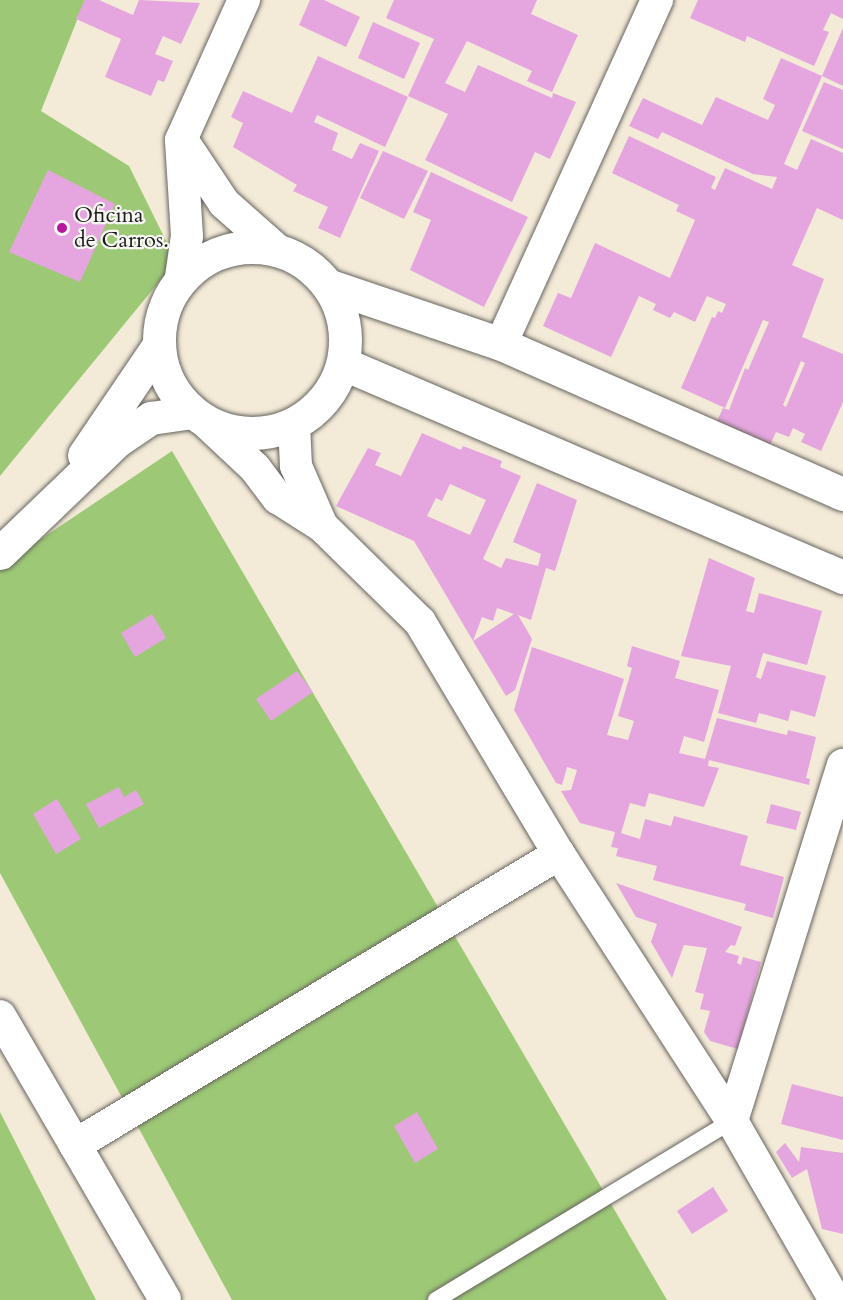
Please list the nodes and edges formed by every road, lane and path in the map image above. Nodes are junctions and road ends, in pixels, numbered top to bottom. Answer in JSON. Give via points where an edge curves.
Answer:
{"nodes":[{"id":1,"x":244,"y":0,"type":"edge"},
{"id":2,"x":657,"y":0,"type":"edge"},
{"id":3,"x":181,"y":140,"type":"junction"},
{"id":4,"x":276,"y":249,"type":"junction"},
{"id":5,"x":182,"y":277,"type":"junction"},
{"id":6,"x":330,"y":286,"type":"junction"},
{"id":7,"x":501,"y":344,"type":"junction"},
{"id":8,"x":158,"y":346,"type":"junction"},
{"id":9,"x":344,"y":364,"type":"junction"},
{"id":10,"x":199,"y":417,"type":"junction"},
{"id":11,"x":294,"y":424,"type":"junction"},
{"id":12,"x":842,"y":489,"type":"edge"},
{"id":13,"x":49,"y":507,"type":"junction"},
{"id":14,"x":322,"y":526,"type":"junction"},
{"id":15,"x":0,"y":553,"type":"edge"},
{"id":16,"x":843,"y":577,"type":"edge"},
{"id":17,"x":843,"y":765,"type":"edge"},
{"id":18,"x":559,"y":854,"type":"junction"},
{"id":19,"x":0,"y":1016,"type":"edge"},
{"id":20,"x":732,"y":1121,"type":"junction"},
{"id":21,"x":75,"y":1145,"type":"junction"},
{"id":22,"x":165,"y":1300,"type":"edge"},
{"id":23,"x":436,"y":1300,"type":"edge"},
{"id":24,"x":835,"y":1300,"type":"edge"}],
"edges":[{"from":1,"to":3,"type":"street"},
{"from":2,"to":7,"type":"street"},
{"from":3,"to":4,"type":"street","via":[[224,203],[245,226]]},
{"from":3,"to":5,"type":"street","via":[[187,236]]},
{"from":4,"to":5,"type":"street","via":[[243,246],[211,256]]},
{"from":4,"to":6,"type":"street","via":[[306,263]]},
{"from":5,"to":8,"type":"street","via":[[163,309]]},
{"from":6,"to":7,"type":"street"},
{"from":6,"to":9,"type":"street","via":[[346,331]]},
{"from":7,"to":12,"type":"street"},
{"from":8,"to":10,"type":"street","via":[[167,382]]},
{"from":8,"to":13,"type":"street"},
{"from":9,"to":11,"type":"street","via":[[319,405]]},
{"from":9,"to":16,"type":"street"},
{"from":10,"to":11,"type":"street","via":[[255,431]]},
{"from":10,"to":13,"type":"street","via":[[151,418],[118,440]]},
{"from":10,"to":14,"type":"street","via":[[255,468],[278,498]]},
{"from":11,"to":14,"type":"street","via":[[296,466]]},
{"from":13,"to":15,"type":"street"},
{"from":14,"to":18,"type":"street","via":[[420,622]]},
{"from":17,"to":20,"type":"street"},
{"from":18,"to":20,"type":"street"},
{"from":18,"to":21,"type":"street"},
{"from":19,"to":21,"type":"street"},
{"from":20,"to":23,"type":"lane"},
{"from":20,"to":24,"type":"street"},
{"from":21,"to":22,"type":"street"}]}
